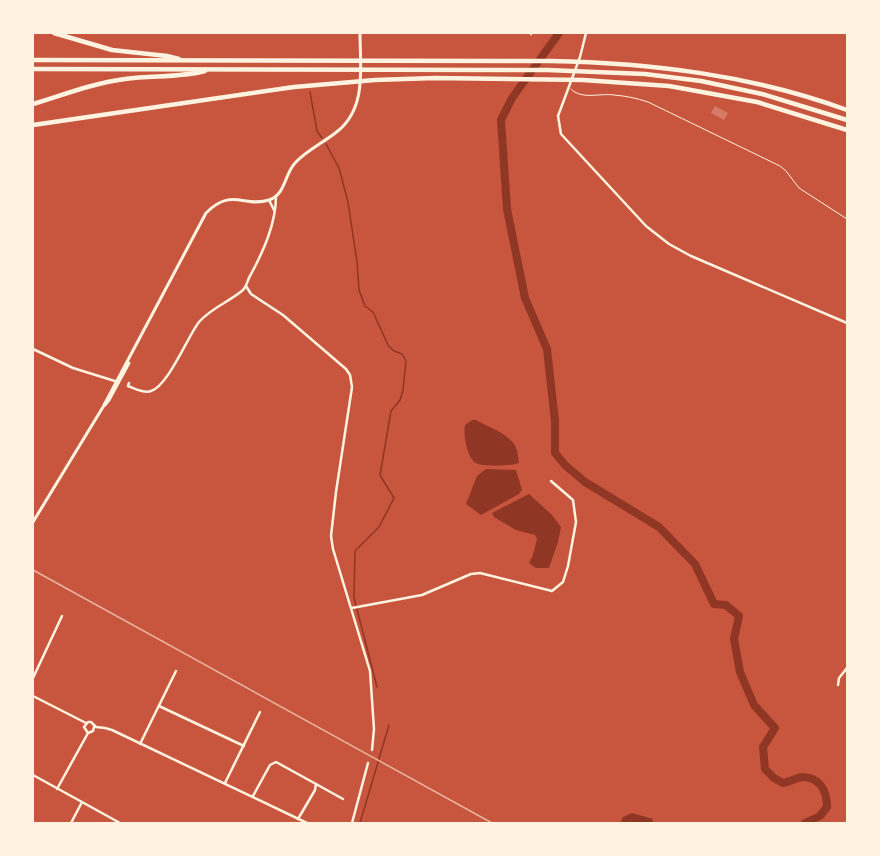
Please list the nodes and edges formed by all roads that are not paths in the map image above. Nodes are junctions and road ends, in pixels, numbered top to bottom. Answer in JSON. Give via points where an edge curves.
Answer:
{"nodes":[{"id":1,"x":54,"y":33,"type":"edge"},
{"id":2,"x":360,"y":33,"type":"edge"},
{"id":3,"x":586,"y":33,"type":"edge"},
{"id":4,"x":33,"y":60,"type":"edge"},
{"id":5,"x":184,"y":60,"type":"junction"},
{"id":6,"x":33,"y":69,"type":"edge"},
{"id":7,"x":212,"y":70,"type":"junction"},
{"id":8,"x":33,"y":104,"type":"edge"},
{"id":9,"x":847,"y":110,"type":"edge"},
{"id":10,"x":847,"y":120,"type":"edge"},
{"id":11,"x":33,"y":124,"type":"edge"},
{"id":12,"x":847,"y":130,"type":"edge"},
{"id":13,"x":276,"y":196,"type":"junction"},
{"id":14,"x":268,"y":200,"type":"junction"},
{"id":15,"x":274,"y":213,"type":"junction"},
{"id":16,"x":246,"y":286,"type":"junction"},
{"id":17,"x":847,"y":323,"type":"edge"},
{"id":18,"x":33,"y":349,"type":"edge"},
{"id":19,"x":118,"y":381,"type":"junction"},
{"id":20,"x":129,"y":383,"type":"dead end"},
{"id":21,"x":551,"y":482,"type":"dead end"},
{"id":22,"x":33,"y":522,"type":"edge"},
{"id":23,"x":353,"y":608,"type":"junction"},
{"id":24,"x":62,"y":616,"type":"dead end"},
{"id":25,"x":847,"y":668,"type":"edge"},
{"id":26,"x":176,"y":671,"type":"dead end"},
{"id":27,"x":33,"y":678,"type":"edge"},
{"id":28,"x":838,"y":685,"type":"dead end"},
{"id":29,"x":33,"y":696,"type":"edge"},
{"id":30,"x":159,"y":706,"type":"junction"},
{"id":31,"x":260,"y":712,"type":"dead end"},
{"id":32,"x":86,"y":723,"type":"junction"},
{"id":33,"x":94,"y":727,"type":"junction"},
{"id":34,"x":88,"y":733,"type":"junction"},
{"id":35,"x":140,"y":744,"type":"junction"},
{"id":36,"x":244,"y":746,"type":"junction"},
{"id":37,"x":372,"y":750,"type":"dead end"},
{"id":38,"x":368,"y":763,"type":"dead end"},
{"id":39,"x":33,"y":776,"type":"edge"},
{"id":40,"x":225,"y":783,"type":"junction"},
{"id":41,"x":316,"y":784,"type":"junction"},
{"id":42,"x":57,"y":789,"type":"junction"},
{"id":43,"x":253,"y":796,"type":"junction"},
{"id":44,"x":343,"y":799,"type":"dead end"},
{"id":45,"x":82,"y":802,"type":"junction"},
{"id":46,"x":298,"y":819,"type":"junction"},
{"id":47,"x":71,"y":823,"type":"edge"},
{"id":48,"x":120,"y":823,"type":"edge"},
{"id":49,"x":307,"y":823,"type":"edge"},
{"id":50,"x":352,"y":823,"type":"edge"}],
"edges":[{"from":1,"to":5,"type":"highway","via":[[112,50]]},
{"from":2,"to":13,"type":"street","via":[[360,91],[354,112],[339,130],[296,162],[290,169],[284,187]]},
{"from":3,"to":17,"type":"street","via":[[558,116],[561,134],[646,226],[669,244],[691,256]]},
{"from":4,"to":5,"type":"highway"},
{"from":5,"to":9,"type":"highway","via":[[506,61],[647,65],[705,73],[766,86]]},
{"from":6,"to":7,"type":"highway"},
{"from":7,"to":8,"type":"highway","via":[[186,75],[110,81]]},
{"from":7,"to":10,"type":"highway","via":[[502,70],[645,74],[702,81],[762,94]]},
{"from":11,"to":12,"type":"highway","via":[[260,91],[343,82],[496,79],[583,80],[669,86],[729,96],[785,110]]},
{"from":13,"to":14,"type":"street"},
{"from":13,"to":15,"type":"street"},
{"from":14,"to":15,"type":"street"},
{"from":14,"to":19,"type":"street","via":[[231,199],[206,213]]},
{"from":15,"to":16,"type":"street","via":[[264,248]]},
{"from":16,"to":20,"type":"street","via":[[227,303],[202,319],[178,360],[155,389],[146,392],[128,386]]},
{"from":16,"to":23,"type":"street","via":[[251,294],[283,315],[350,375],[352,386],[331,536],[332,549]]},
{"from":18,"to":19,"type":"street","via":[[73,368]]},
{"from":19,"to":22,"type":"street"},
{"from":21,"to":23,"type":"street","via":[[574,500],[576,522],[563,582],[552,591],[480,573],[471,574],[422,595]]},
{"from":23,"to":37,"type":"street","via":[[370,671],[374,729]]},
{"from":24,"to":27,"type":"street"},
{"from":25,"to":28,"type":"street","via":[[839,678]]},
{"from":26,"to":30,"type":"street"},
{"from":29,"to":32,"type":"street"},
{"from":30,"to":35,"type":"street"},
{"from":30,"to":36,"type":"street"},
{"from":31,"to":36,"type":"street"},
{"from":32,"to":33,"type":"street","via":[[91,722]]},
{"from":32,"to":34,"type":"street","via":[[84,729]]},
{"from":33,"to":34,"type":"street","via":[[93,732]]},
{"from":33,"to":35,"type":"street","via":[[106,728]]},
{"from":34,"to":42,"type":"street"},
{"from":35,"to":40,"type":"street"},
{"from":36,"to":40,"type":"street"},
{"from":38,"to":50,"type":"street"},
{"from":39,"to":42,"type":"street"},
{"from":40,"to":43,"type":"street"},
{"from":41,"to":43,"type":"street","via":[[272,762]]},
{"from":41,"to":44,"type":"street"},
{"from":41,"to":46,"type":"street"},
{"from":42,"to":45,"type":"street"},
{"from":43,"to":46,"type":"street"},
{"from":45,"to":47,"type":"street"},
{"from":45,"to":48,"type":"street"},
{"from":46,"to":49,"type":"street"}]}
